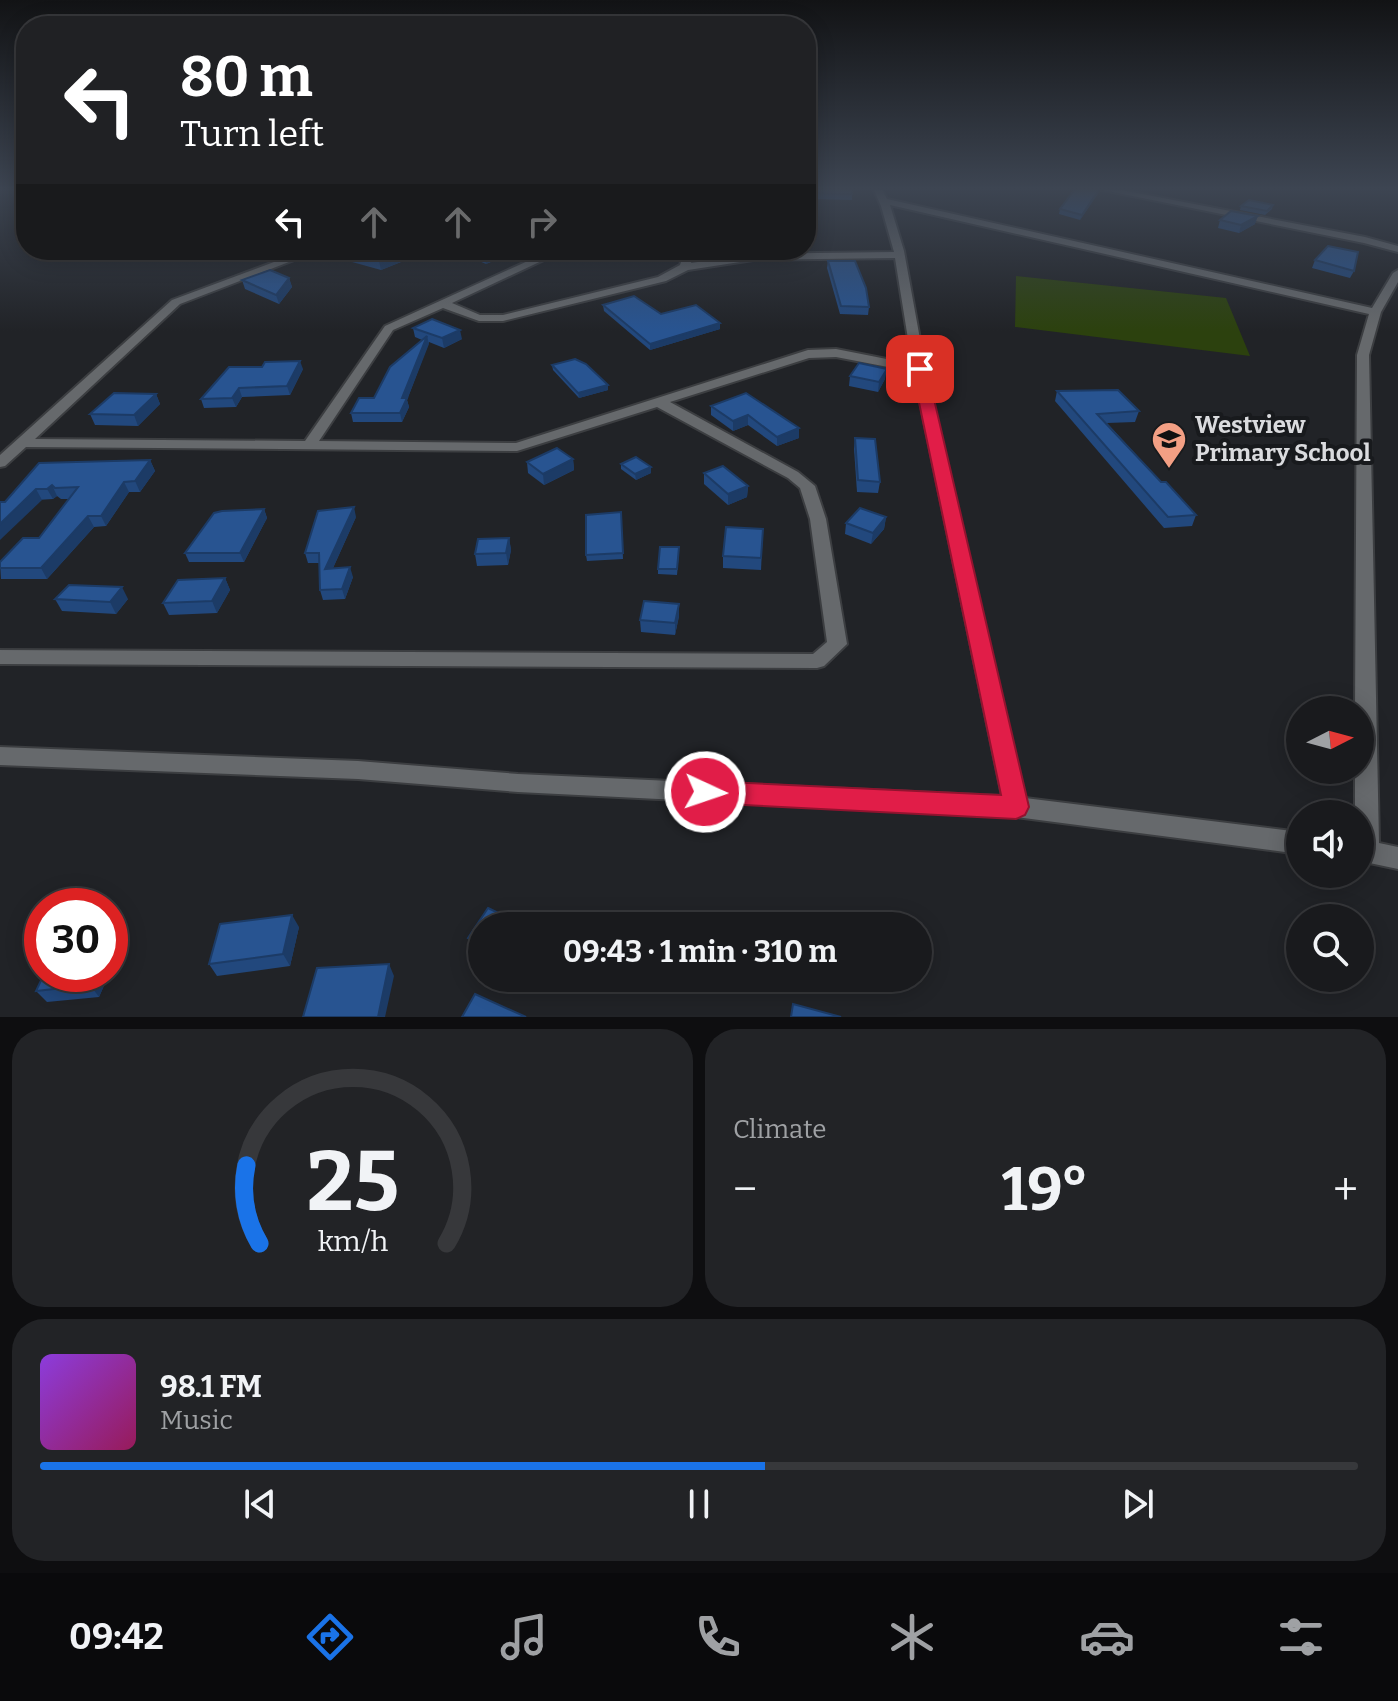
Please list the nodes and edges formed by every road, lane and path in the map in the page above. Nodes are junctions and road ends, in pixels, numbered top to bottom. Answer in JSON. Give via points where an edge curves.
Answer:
{"nodes":[{"id":1,"x":893,"y":235,"type":"edge"},
{"id":2,"x":1055,"y":235,"type":"edge"},
{"id":3,"x":1342,"y":235,"type":"edge"},
{"id":4,"x":1398,"y":249,"type":"edge"},
{"id":5,"x":898,"y":255,"type":"junction"},
{"id":6,"x":816,"y":256,"type":"edge"},
{"id":7,"x":288,"y":260,"type":"edge"},
{"id":8,"x":538,"y":260,"type":"edge"},
{"id":9,"x":687,"y":260,"type":"edge"},
{"id":10,"x":733,"y":260,"type":"edge"},
{"id":11,"x":685,"y":267,"type":"junction"},
{"id":12,"x":1398,"y":273,"type":"edge"},
{"id":13,"x":441,"y":303,"type":"junction"},
{"id":14,"x":1375,"y":312,"type":"junction"},
{"id":15,"x":920,"y":369,"type":"junction"},
{"id":16,"x":661,"y":403,"type":"junction"},
{"id":17,"x":24,"y":443,"type":"junction"},
{"id":18,"x":308,"y":447,"type":"junction"},
{"id":19,"x":0,"y":463,"type":"edge"},
{"id":20,"x":0,"y":657,"type":"edge"},
{"id":21,"x":0,"y":756,"type":"edge"},
{"id":22,"x":1363,"y":800,"type":"edge"},
{"id":23,"x":1016,"y":807,"type":"junction"},
{"id":24,"x":1286,"y":841,"type":"edge"},
{"id":25,"x":1374,"y":853,"type":"edge"},
{"id":26,"x":1398,"y":858,"type":"edge"}],
"edges":[{"from":1,"to":5,"type":"street"},
{"from":2,"to":14,"type":"street"},
{"from":3,"to":4,"type":"street"},
{"from":5,"to":6,"type":"street"},
{"from":5,"to":15,"type":"street"},
{"from":7,"to":17,"type":"street","via":[[176,302]]},
{"from":8,"to":13,"type":"street"},
{"from":9,"to":11,"type":"street"},
{"from":10,"to":11,"type":"street"},
{"from":11,"to":13,"type":"street","via":[[662,279],[503,318],[479,318]]},
{"from":12,"to":14,"type":"street"},
{"from":13,"to":18,"type":"street","via":[[384,333]]},
{"from":14,"to":22,"type":"street","via":[[1363,355]]},
{"from":15,"to":16,"type":"street","via":[[821,352]]},
{"from":15,"to":23,"type":"street"},
{"from":16,"to":18,"type":"street","via":[[517,447]]},
{"from":16,"to":20,"type":"street","via":[[807,486],[818,519],[837,644],[817,661]]},
{"from":17,"to":18,"type":"street"},
{"from":17,"to":19,"type":"street"},
{"from":21,"to":23,"type":"street"},
{"from":23,"to":24,"type":"street"},
{"from":25,"to":26,"type":"street"}]}
